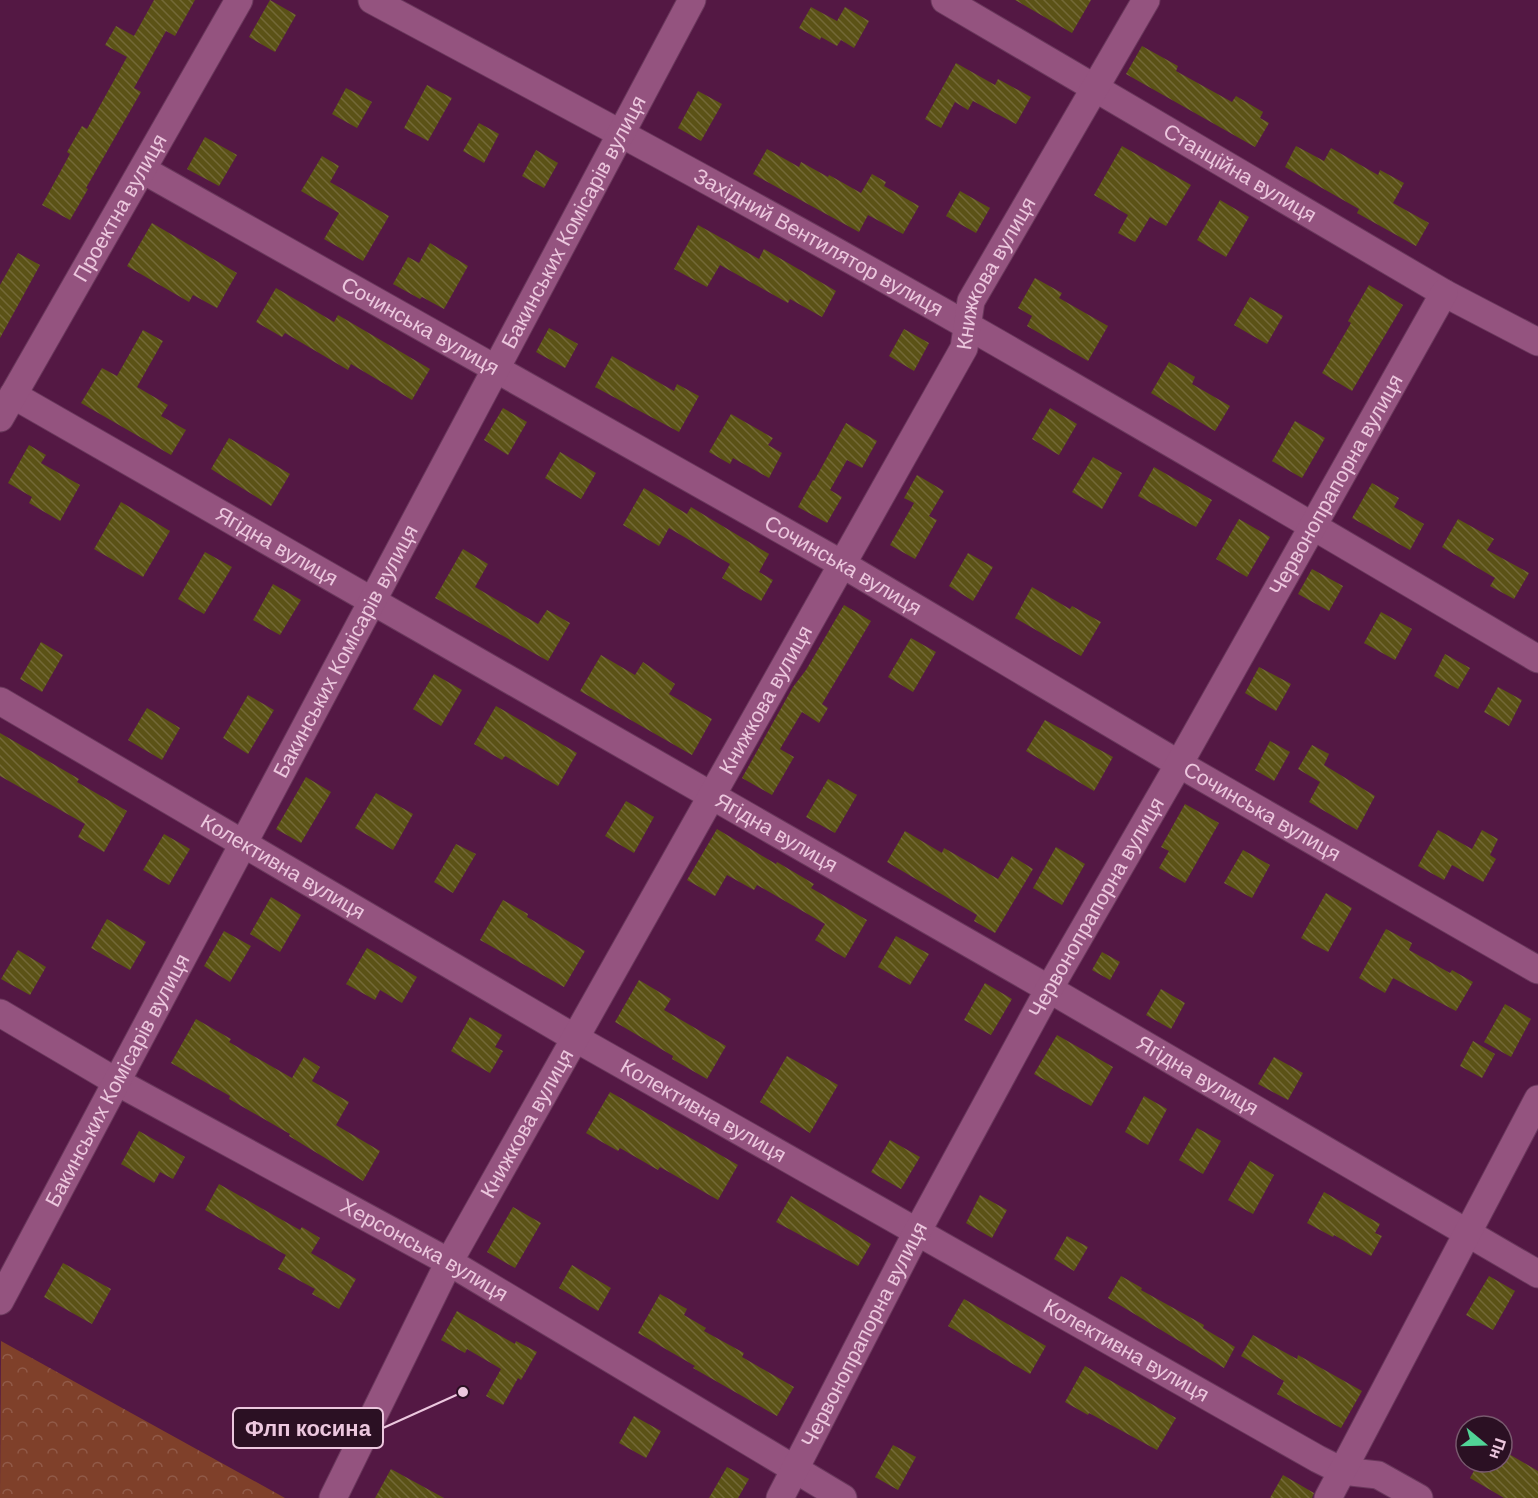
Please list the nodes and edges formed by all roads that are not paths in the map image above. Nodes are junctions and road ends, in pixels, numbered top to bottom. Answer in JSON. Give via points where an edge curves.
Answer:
{"nodes":[{"id":1,"x":239,"y":0,"type":"edge"},
{"id":2,"x":372,"y":0,"type":"edge"},
{"id":3,"x":692,"y":0,"type":"edge"},
{"id":4,"x":945,"y":0,"type":"edge"},
{"id":5,"x":1146,"y":0,"type":"edge"},
{"id":6,"x":1095,"y":89,"type":"junction"},
{"id":7,"x":621,"y":134,"type":"junction"},
{"id":8,"x":143,"y":170,"type":"junction"},
{"id":9,"x":1444,"y":292,"type":"junction"},
{"id":10,"x":967,"y":326,"type":"junction"},
{"id":11,"x":1538,"y":342,"type":"edge"},
{"id":12,"x":495,"y":369,"type":"junction"},
{"id":13,"x":6,"y":406,"type":"edge"},
{"id":14,"x":1313,"y":526,"type":"junction"},
{"id":15,"x":842,"y":564,"type":"junction"},
{"id":16,"x":372,"y":601,"type":"junction"},
{"id":17,"x":1538,"y":659,"type":"edge"},
{"id":18,"x":0,"y":701,"type":"edge"},
{"id":19,"x":1179,"y":764,"type":"junction"},
{"id":20,"x":711,"y":797,"type":"junction"},
{"id":21,"x":243,"y":844,"type":"junction"},
{"id":22,"x":1538,"y":970,"type":"edge"},
{"id":23,"x":1049,"y":989,"type":"junction"},
{"id":24,"x":0,"y":1013,"type":"edge"},
{"id":25,"x":575,"y":1038,"type":"junction"},
{"id":26,"x":117,"y":1082,"type":"junction"},
{"id":27,"x":1538,"y":1099,"type":"edge"},
{"id":28,"x":917,"y":1232,"type":"junction"},
{"id":29,"x":1467,"y":1233,"type":"junction"},
{"id":30,"x":449,"y":1262,"type":"junction"},
{"id":31,"x":1538,"y":1274,"type":"edge"},
{"id":32,"x":0,"y":1301,"type":"edge"},
{"id":33,"x":795,"y":1469,"type":"junction"},
{"id":34,"x":1342,"y":1471,"type":"junction"},
{"id":35,"x":333,"y":1498,"type":"edge"},
{"id":36,"x":780,"y":1498,"type":"edge"},
{"id":37,"x":843,"y":1498,"type":"edge"},
{"id":38,"x":1328,"y":1498,"type":"edge"},
{"id":39,"x":1419,"y":1498,"type":"edge"}],
"edges":[{"from":1,"to":8,"type":"street","name":"Проектна вулиця"},
{"from":2,"to":7,"type":"street","name":"Західний Вентилятор вулиця"},
{"from":3,"to":7,"type":"street","name":"Бакинських Комісарів вулиця"},
{"from":4,"to":6,"type":"street","name":"Станційна вулиця"},
{"from":5,"to":6,"type":"street","name":"Книжкова вулиця"},
{"from":6,"to":9,"type":"street","name":"Станційна вулиця"},
{"from":6,"to":10,"type":"street","name":"Книжкова вулиця","via":[[971,301]]},
{"from":7,"to":10,"type":"street","name":"Західний Вентилятор вулиця"},
{"from":7,"to":12,"type":"street","name":"Бакинських Комісарів вулиця"},
{"from":8,"to":12,"type":"street","name":"Сочинська вулиця"},
{"from":8,"to":13,"type":"street","name":"Проектна вулиця"},
{"from":9,"to":11,"type":"street","name":"Станційна вулиця"},
{"from":9,"to":14,"type":"street","name":"Червонопрапорна вулиця"},
{"from":10,"to":14,"type":"street","name":"Західний Вентилятор вулиця"},
{"from":10,"to":15,"type":"street","name":"Книжкова вулиця","via":[[964,348]]},
{"from":12,"to":15,"type":"street","name":"Сочинська вулиця"},
{"from":12,"to":16,"type":"street","name":"Бакинських Комісарів вулиця"},
{"from":13,"to":16,"type":"street","name":"Ягідна вулиця"},
{"from":14,"to":17,"type":"street","name":"Західний Вентилятор вулиця"},
{"from":14,"to":19,"type":"street","name":"Червонопрапорна вулиця"},
{"from":15,"to":19,"type":"street","name":"Сочинська вулиця"},
{"from":15,"to":20,"type":"street","name":"Книжкова вулиця"},
{"from":16,"to":20,"type":"street","name":"Ягідна вулиця"},
{"from":16,"to":21,"type":"street","name":"Бакинських Комісарів вулиця"},
{"from":18,"to":21,"type":"street","name":"Колективна вулиця"},
{"from":19,"to":22,"type":"street","name":"Сочинська вулиця"},
{"from":19,"to":23,"type":"street","name":"Червонопрапорна вулиця"},
{"from":20,"to":23,"type":"street","name":"Ягідна вулиця"},
{"from":20,"to":25,"type":"street","name":"Книжкова вулиця"},
{"from":21,"to":25,"type":"street","name":"Колективна вулиця"},
{"from":21,"to":26,"type":"street","name":"Бакинських Комісарів вулиця"},
{"from":23,"to":28,"type":"street","name":"Червонопрапорна вулиця"},
{"from":23,"to":29,"type":"street","name":"Ягідна вулиця"},
{"from":24,"to":26,"type":"street","name":"Херсонська вулиця"},
{"from":25,"to":28,"type":"street","name":"Колективна вулиця"},
{"from":25,"to":30,"type":"street","name":"Книжкова вулиця"},
{"from":26,"to":30,"type":"street","name":"Херсонська вулиця"},
{"from":26,"to":32,"type":"street","name":"Бакинських Комісарів вулиця"},
{"from":27,"to":29,"type":"street"},
{"from":28,"to":33,"type":"street","name":"Червонопрапорна вулиця"},
{"from":28,"to":34,"type":"street","name":"Колективна вулиця"},
{"from":29,"to":31,"type":"street","name":"Ягідна вулиця"},
{"from":29,"to":34,"type":"street"},
{"from":30,"to":33,"type":"street","name":"Херсонська вулиця"},
{"from":30,"to":35,"type":"street","name":"Книжкова вулиця"},
{"from":33,"to":36,"type":"street","name":"Червонопрапорна вулиця"},
{"from":33,"to":37,"type":"street","name":"Херсонська вулиця"},
{"from":34,"to":38,"type":"street"},
{"from":34,"to":39,"type":"street","name":"Колективна вулиця","via":[[1378,1474]]}]}
